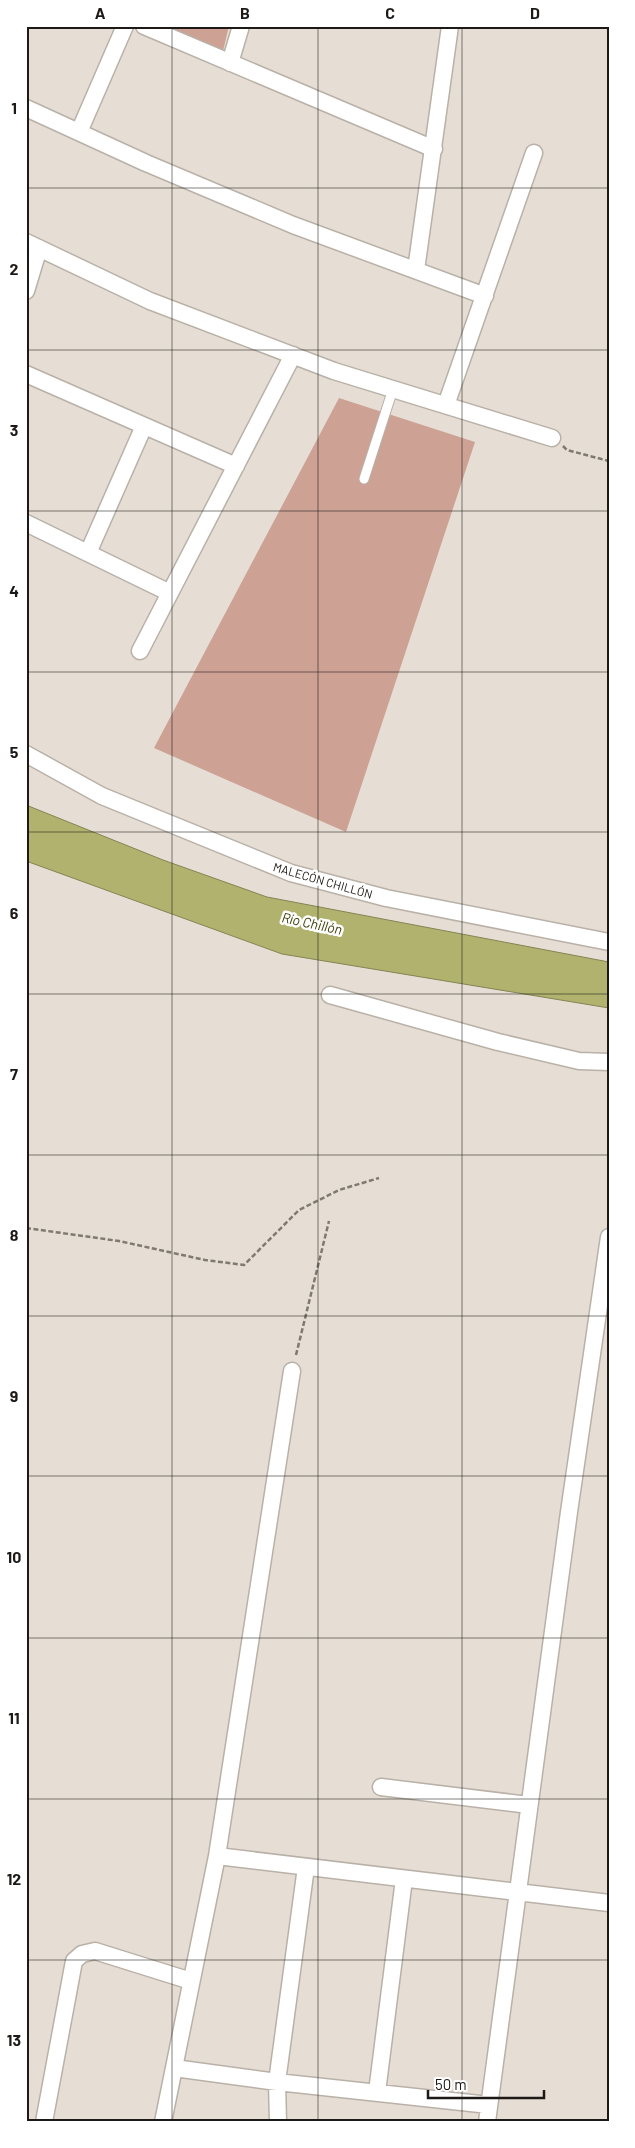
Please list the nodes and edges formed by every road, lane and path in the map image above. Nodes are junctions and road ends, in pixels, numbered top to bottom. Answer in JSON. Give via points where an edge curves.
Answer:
{"nodes":[{"id":1,"x":125,"y":26,"type":"edge"},
{"id":2,"x":144,"y":26,"type":"edge"},
{"id":3,"x":241,"y":26,"type":"edge"},
{"id":4,"x":450,"y":26,"type":"edge"},
{"id":5,"x":230,"y":63,"type":"junction"},
{"id":6,"x":26,"y":108,"type":"edge"},
{"id":7,"x":79,"y":132,"type":"junction"},
{"id":8,"x":434,"y":149,"type":"junction"},
{"id":9,"x":534,"y":153,"type":"dead end"},
{"id":10,"x":33,"y":245,"type":"edge"},
{"id":11,"x":416,"y":270,"type":"junction"},
{"id":12,"x":26,"y":291,"type":"edge"},
{"id":13,"x":485,"y":296,"type":"junction"},
{"id":14,"x":293,"y":355,"type":"junction"},
{"id":15,"x":26,"y":374,"type":"edge"},
{"id":16,"x":393,"y":389,"type":"junction"},
{"id":17,"x":446,"y":405,"type":"junction"},
{"id":18,"x":144,"y":426,"type":"junction"},
{"id":19,"x":552,"y":438,"type":"joint"},
{"id":20,"x":609,"y":461,"type":"edge"},
{"id":21,"x":236,"y":466,"type":"junction"},
{"id":22,"x":364,"y":479,"type":"dead end"},
{"id":23,"x":26,"y":523,"type":"edge"},
{"id":24,"x":88,"y":553,"type":"junction"},
{"id":25,"x":170,"y":594,"type":"junction"},
{"id":26,"x":140,"y":651,"type":"dead end"},
{"id":27,"x":26,"y":754,"type":"edge"},
{"id":28,"x":609,"y":942,"type":"edge"},
{"id":29,"x":330,"y":995,"type":"dead end"},
{"id":30,"x":609,"y":1062,"type":"edge"},
{"id":31,"x":379,"y":1178,"type":"dead end"},
{"id":32,"x":329,"y":1221,"type":"dead end"},
{"id":33,"x":26,"y":1228,"type":"edge"},
{"id":34,"x":609,"y":1237,"type":"edge"},
{"id":35,"x":292,"y":1371,"type":"joint"},
{"id":36,"x":382,"y":1788,"type":"dead end"},
{"id":37,"x":529,"y":1805,"type":"junction"},
{"id":38,"x":217,"y":1856,"type":"junction"},
{"id":39,"x":306,"y":1867,"type":"junction"},
{"id":40,"x":404,"y":1879,"type":"junction"},
{"id":41,"x":517,"y":1893,"type":"junction"},
{"id":42,"x":609,"y":1903,"type":"edge"},
{"id":43,"x":192,"y":1981,"type":"junction"},
{"id":44,"x":174,"y":2068,"type":"junction"},
{"id":45,"x":277,"y":2082,"type":"junction"},
{"id":46,"x":377,"y":2092,"type":"junction"},
{"id":47,"x":489,"y":2105,"type":"junction"},
{"id":48,"x":44,"y":2122,"type":"edge"},
{"id":49,"x":163,"y":2122,"type":"edge"},
{"id":50,"x":278,"y":2122,"type":"edge"},
{"id":51,"x":486,"y":2122,"type":"edge"}],
"edges":[{"from":1,"to":7,"type":"street"},
{"from":2,"to":5,"type":"street"},
{"from":3,"to":5,"type":"street"},
{"from":4,"to":8,"type":"street"},
{"from":5,"to":8,"type":"street"},
{"from":6,"to":7,"type":"street"},
{"from":7,"to":11,"type":"street","via":[[293,225]]},
{"from":8,"to":11,"type":"street"},
{"from":9,"to":13,"type":"street"},
{"from":10,"to":12,"type":"street"},
{"from":10,"to":14,"type":"street","via":[[150,301]]},
{"from":11,"to":13,"type":"street"},
{"from":13,"to":17,"type":"street"},
{"from":14,"to":16,"type":"street"},
{"from":14,"to":21,"type":"street"},
{"from":15,"to":18,"type":"street"},
{"from":16,"to":17,"type":"street"},
{"from":16,"to":22,"type":"lane"},
{"from":17,"to":19,"type":"street"},
{"from":18,"to":21,"type":"street"},
{"from":18,"to":24,"type":"street"},
{"from":19,"to":20,"type":"path","via":[[567,450]]},
{"from":21,"to":25,"type":"street"},
{"from":23,"to":24,"type":"street"},
{"from":24,"to":25,"type":"street"},
{"from":25,"to":26,"type":"street"},
{"from":27,"to":28,"type":"street","name":"MALECÓN CHILLÓN","via":[[102,796],[291,873],[386,898]]},
{"from":29,"to":30,"type":"street","via":[[498,1042],[579,1061]]},
{"from":31,"to":33,"type":"path","via":[[339,1190],[299,1210],[244,1265],[118,1241]]},
{"from":32,"to":35,"type":"path"},
{"from":34,"to":37,"type":"street"},
{"from":35,"to":38,"type":"street"},
{"from":36,"to":37,"type":"street"},
{"from":37,"to":41,"type":"street"},
{"from":38,"to":39,"type":"street"},
{"from":38,"to":43,"type":"street"},
{"from":39,"to":40,"type":"street"},
{"from":39,"to":45,"type":"street"},
{"from":40,"to":41,"type":"street"},
{"from":40,"to":46,"type":"street"},
{"from":41,"to":42,"type":"street"},
{"from":41,"to":47,"type":"street"},
{"from":43,"to":44,"type":"street"},
{"from":43,"to":48,"type":"street","via":[[95,1951],[82,1954],[74,1961]]},
{"from":44,"to":45,"type":"street"},
{"from":44,"to":49,"type":"street"},
{"from":45,"to":46,"type":"street"},
{"from":45,"to":50,"type":"street"},
{"from":46,"to":47,"type":"street"},
{"from":47,"to":51,"type":"street"}]}
